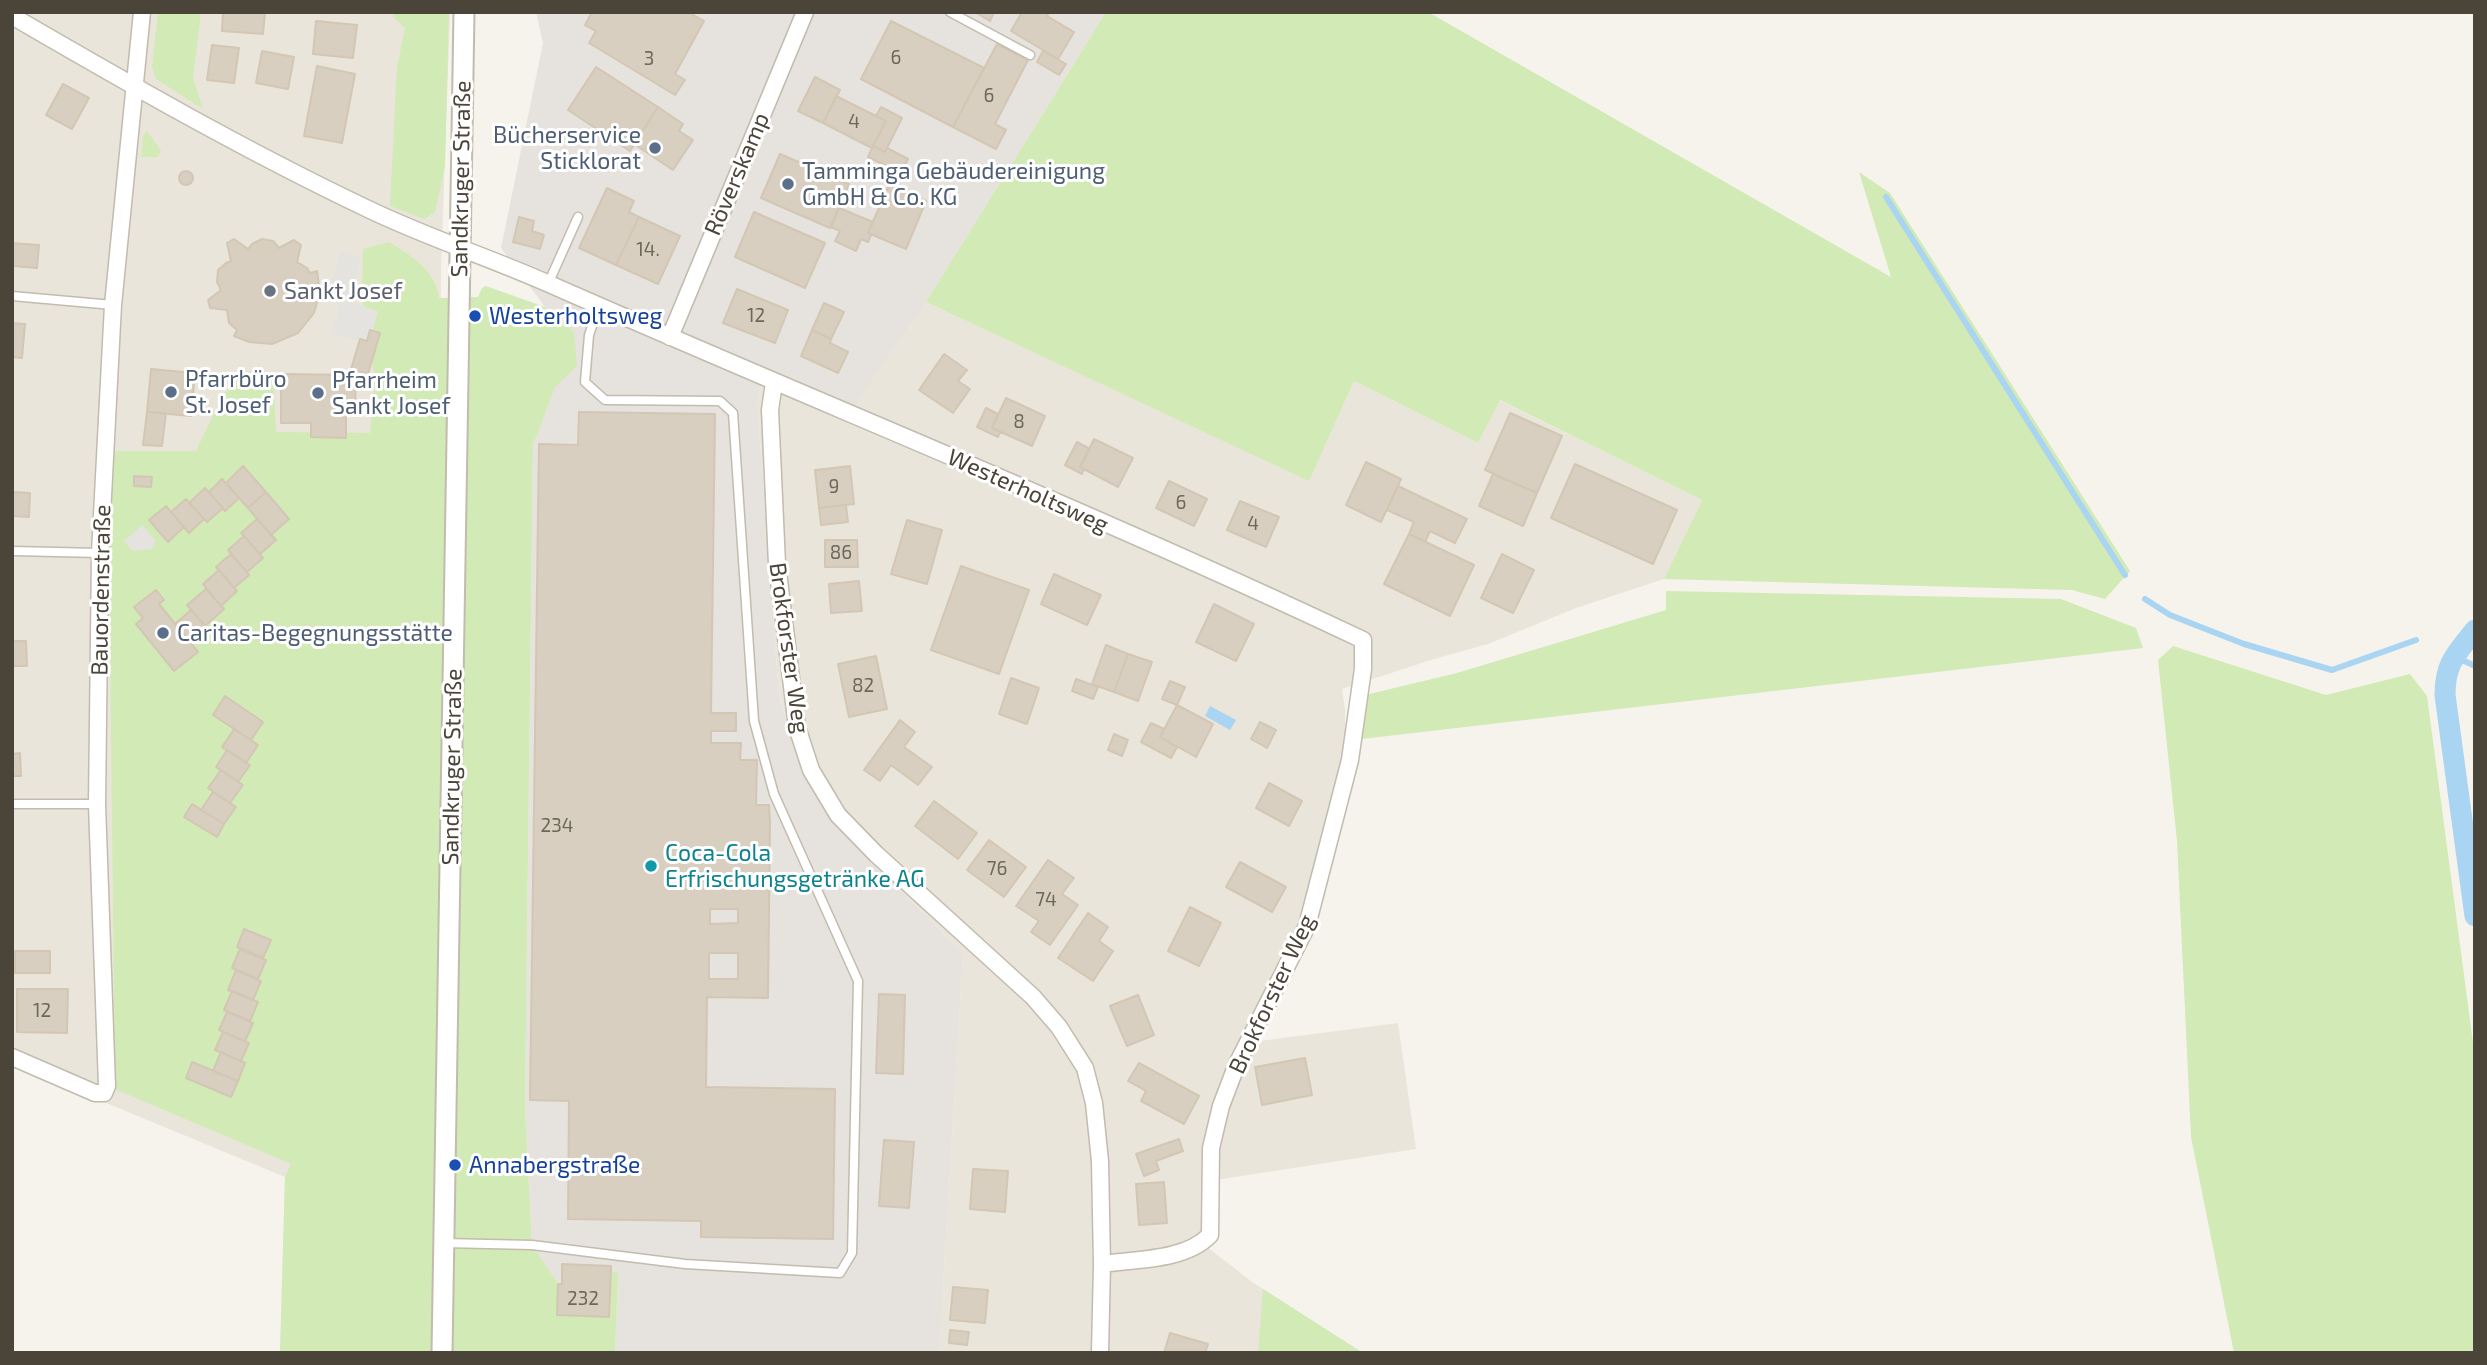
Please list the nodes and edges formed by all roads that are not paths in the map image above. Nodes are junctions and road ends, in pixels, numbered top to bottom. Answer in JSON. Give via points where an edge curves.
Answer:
{"nodes":[{"id":1,"x":142,"y":12,"type":"edge"},
{"id":2,"x":464,"y":12,"type":"edge"},
{"id":3,"x":805,"y":12,"type":"edge"},
{"id":4,"x":950,"y":12,"type":"edge"},
{"id":5,"x":12,"y":16,"type":"edge"},
{"id":6,"x":1030,"y":55,"type":"dead end"},
{"id":7,"x":136,"y":88,"type":"junction"},
{"id":8,"x":578,"y":217,"type":"dead end"},
{"id":9,"x":460,"y":248,"type":"junction"},
{"id":10,"x":548,"y":284,"type":"junction"},
{"id":11,"x":12,"y":296,"type":"edge"},
{"id":12,"x":113,"y":305,"type":"junction"},
{"id":13,"x":599,"y":306,"type":"junction"},
{"id":14,"x":670,"y":337,"type":"junction"},
{"id":15,"x":774,"y":382,"type":"junction"},
{"id":16,"x":12,"y":551,"type":"edge"},
{"id":17,"x":100,"y":553,"type":"junction"},
{"id":18,"x":1363,"y":640,"type":"joint"},
{"id":19,"x":12,"y":804,"type":"edge"},
{"id":20,"x":97,"y":804,"type":"junction"},
{"id":21,"x":12,"y":1057,"type":"edge"},
{"id":22,"x":444,"y":1242,"type":"junction"},
{"id":23,"x":1102,"y":1264,"type":"junction"},
{"id":24,"x":442,"y":1353,"type":"edge"},
{"id":25,"x":1100,"y":1353,"type":"edge"}],
"edges":[{"from":1,"to":7,"type":"street","name":"Bauordenstraße"},
{"from":2,"to":9,"type":"street","name":"Sandkruger Straße"},
{"from":3,"to":14,"type":"street","name":"Röverskamp"},
{"from":4,"to":6,"type":"lane"},
{"from":5,"to":7,"type":"street","name":"Westerholtsweg"},
{"from":7,"to":9,"type":"street","name":"Westerholtsweg","via":[[333,192]]},
{"from":7,"to":12,"type":"street","name":"Bauordenstraße"},
{"from":8,"to":10,"type":"lane"},
{"from":9,"to":10,"type":"street","name":"Westerholtsweg"},
{"from":9,"to":22,"type":"street","name":"Sandkruger Straße"},
{"from":10,"to":13,"type":"street","name":"Westerholtsweg"},
{"from":11,"to":12,"type":"lane"},
{"from":12,"to":17,"type":"street","name":"Bauordenstraße"},
{"from":13,"to":14,"type":"street","name":"Westerholtsweg"},
{"from":13,"to":22,"type":"lane","via":[[589,335],[585,382],[605,400],[720,401],[733,412],[754,721],[774,794],[858,981],[852,1253],[840,1273],[685,1264],[531,1245]]},
{"from":14,"to":15,"type":"street","name":"Westerholtsweg"},
{"from":15,"to":18,"type":"street","name":"Westerholtsweg"},
{"from":15,"to":23,"type":"street","name":"Brokforster Weg","via":[[770,410],[777,564],[797,727],[811,771],[838,815],[1033,997],[1072,1044],[1085,1068],[1094,1103]]},
{"from":16,"to":17,"type":"lane"},
{"from":17,"to":20,"type":"street","name":"Bauordenstraße"},
{"from":18,"to":23,"type":"street","name":"Brokforster Weg","via":[[1350,760],[1307,926],[1237,1064],[1211,1148],[1210,1235],[1176,1254]]},
{"from":19,"to":20,"type":"lane"},
{"from":20,"to":21,"type":"street","name":"Bauordenstraße","via":[[107,1086],[104,1093],[95,1093]]},
{"from":22,"to":24,"type":"street","name":"Sandkruger Straße"},
{"from":23,"to":25,"type":"street","name":"Brokforster Weg"}]}
